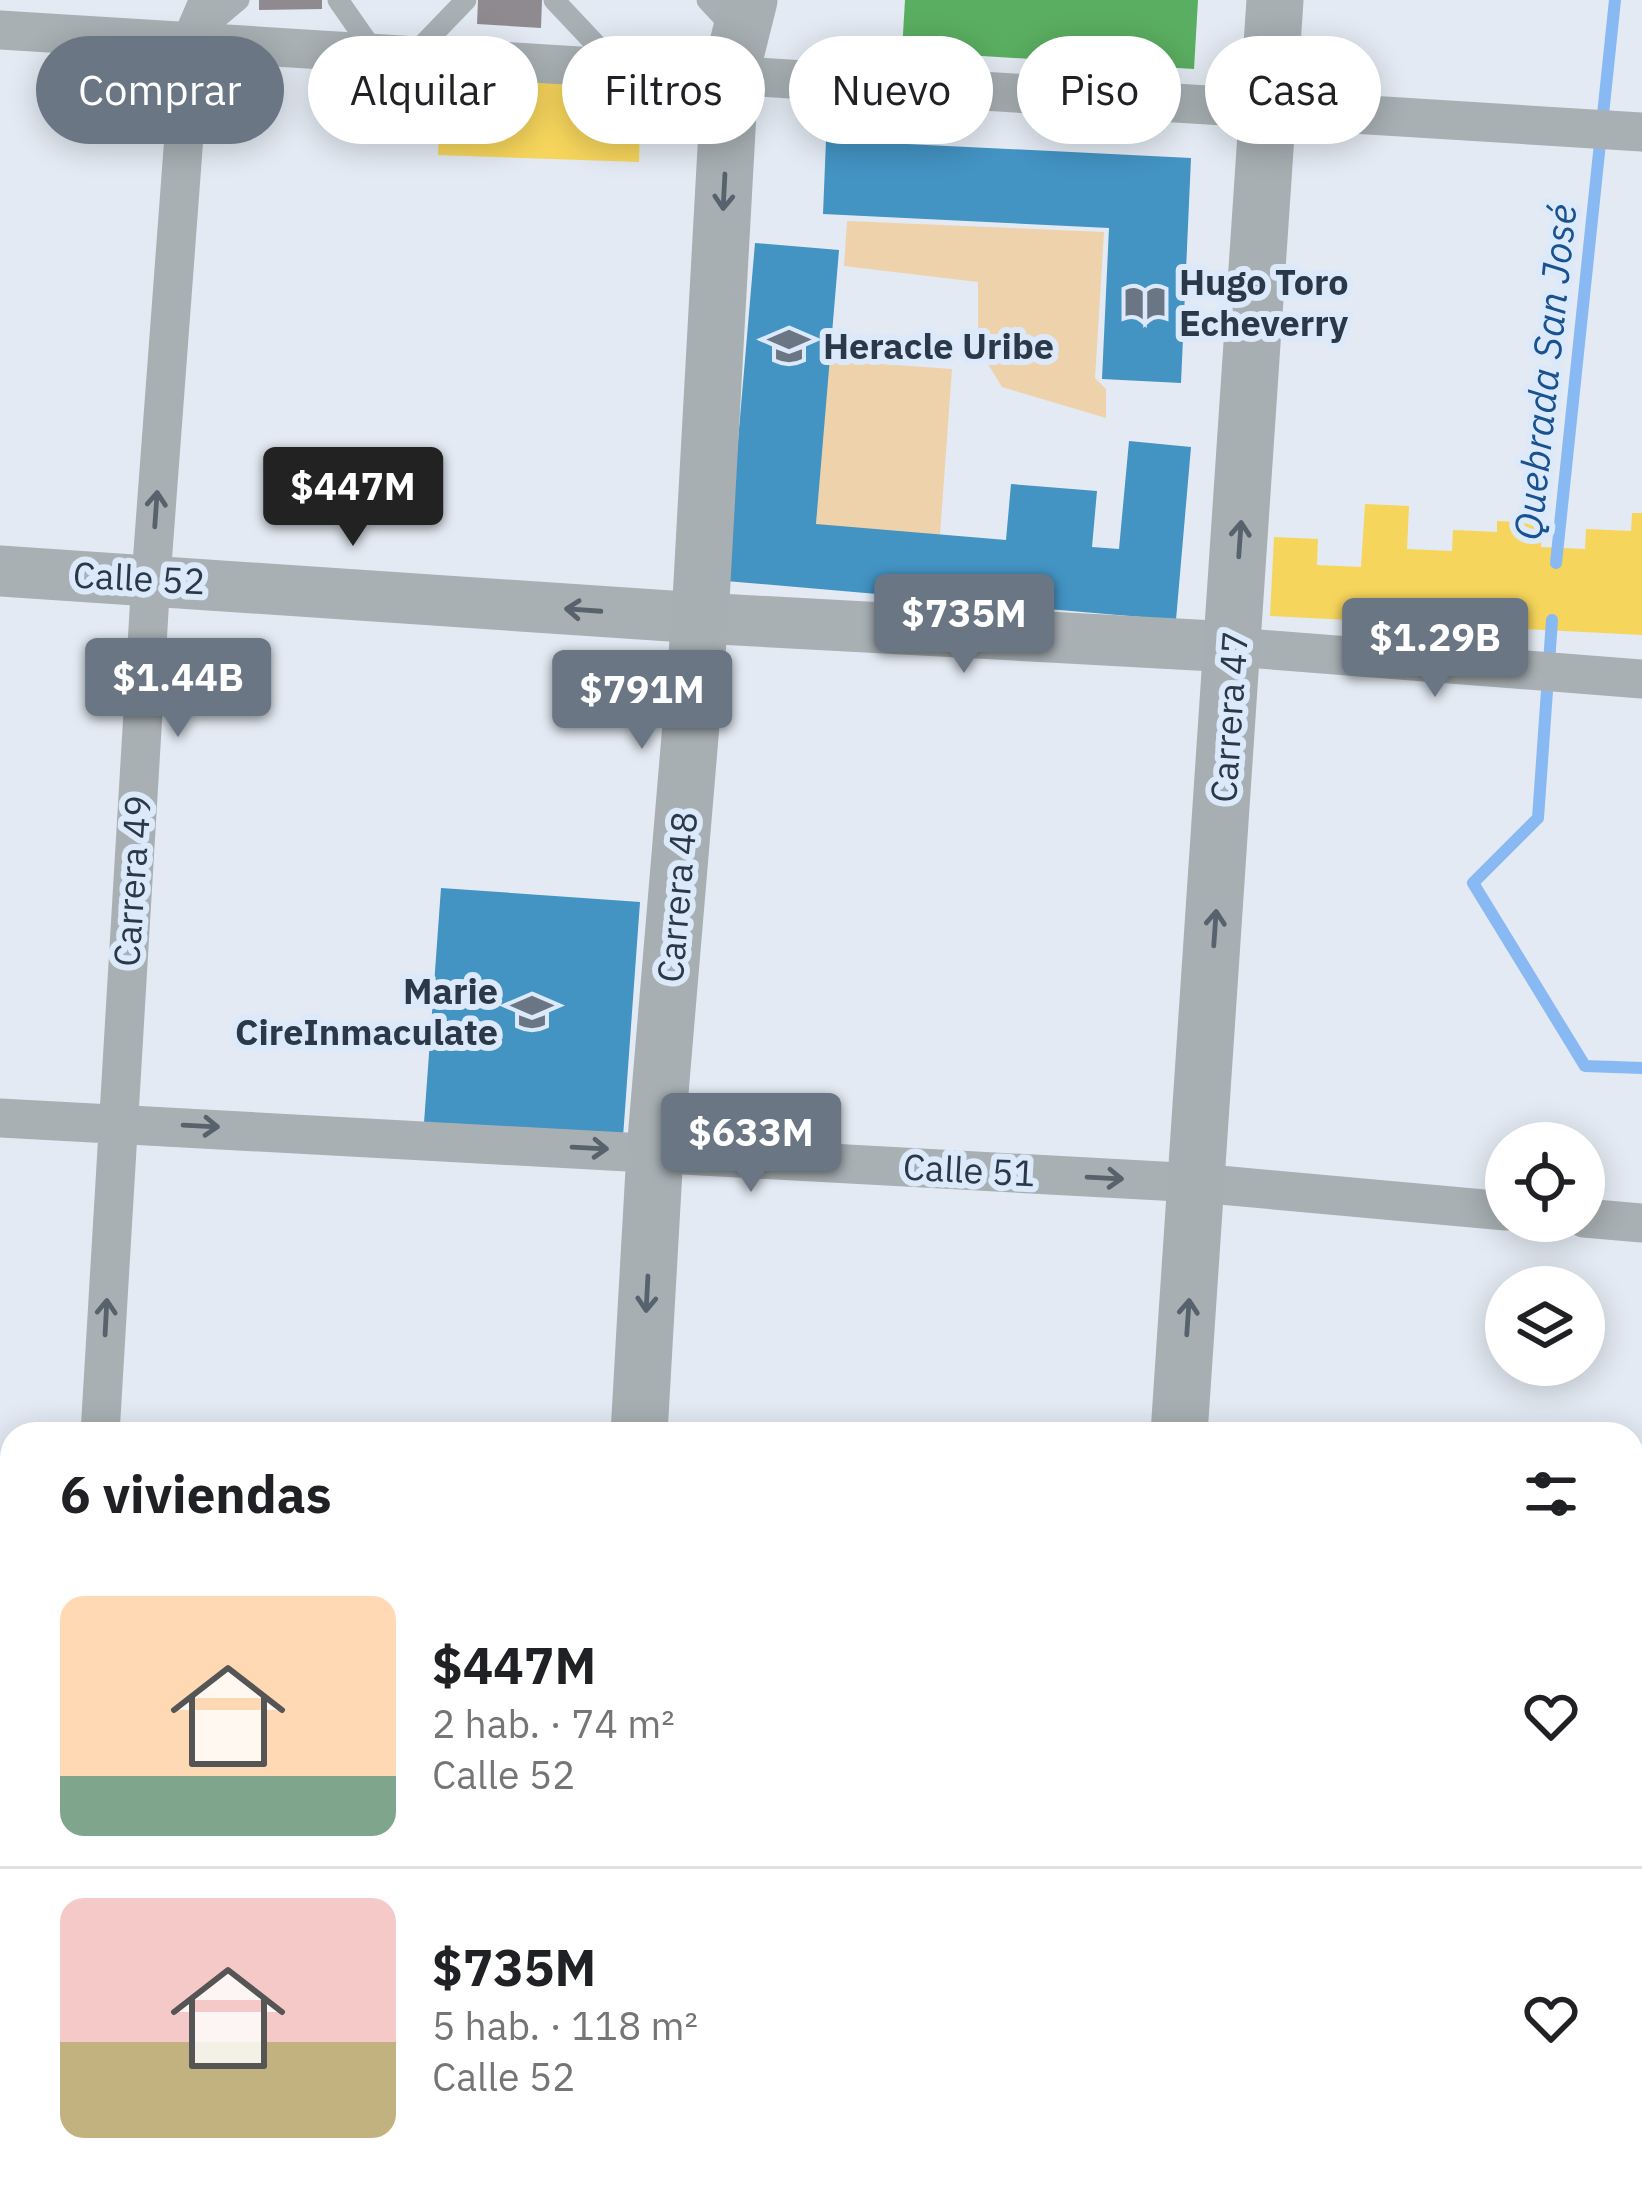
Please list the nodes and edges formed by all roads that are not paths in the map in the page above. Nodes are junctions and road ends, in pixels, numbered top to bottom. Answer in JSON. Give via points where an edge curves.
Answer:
{"nodes":[{"id":1,"x":179,"y":0,"type":"edge"},
{"id":2,"x":338,"y":0,"type":"edge"},
{"id":3,"x":466,"y":0,"type":"edge"},
{"id":4,"x":554,"y":0,"type":"edge"},
{"id":5,"x":1275,"y":0,"type":"edge"},
{"id":6,"x":228,"y":1,"type":"edge"},
{"id":7,"x":730,"y":21,"type":"edge"},
{"id":8,"x":0,"y":30,"type":"edge"},
{"id":9,"x":96,"y":36,"type":"edge"},
{"id":10,"x":189,"y":36,"type":"edge"},
{"id":11,"x":196,"y":36,"type":"edge"},
{"id":12,"x":375,"y":36,"type":"edge"},
{"id":13,"x":418,"y":36,"type":"edge"},
{"id":14,"x":588,"y":36,"type":"edge"},
{"id":15,"x":694,"y":36,"type":"edge"},
{"id":16,"x":1273,"y":36,"type":"edge"},
{"id":17,"x":1205,"y":99,"type":"edge"},
{"id":18,"x":1381,"y":116,"type":"edge"},
{"id":19,"x":1642,"y":132,"type":"edge"},
{"id":20,"x":183,"y":144,"type":"edge"},
{"id":21,"x":1266,"y":144,"type":"edge"},
{"id":22,"x":0,"y":571,"type":"edge"},
{"id":23,"x":151,"y":578,"type":"junction"},
{"id":24,"x":700,"y":618,"type":"junction"},
{"id":25,"x":1233,"y":646,"type":"junction"},
{"id":26,"x":1642,"y":680,"type":"edge"},
{"id":27,"x":0,"y":1118,"type":"edge"},
{"id":28,"x":117,"y":1121,"type":"junction"},
{"id":29,"x":656,"y":1152,"type":"junction"},
{"id":30,"x":1198,"y":1183,"type":"junction"},
{"id":31,"x":1485,"y":1209,"type":"edge"},
{"id":32,"x":1605,"y":1220,"type":"edge"},
{"id":33,"x":1642,"y":1223,"type":"edge"},
{"id":34,"x":101,"y":1422,"type":"edge"},
{"id":35,"x":640,"y":1422,"type":"edge"},
{"id":36,"x":1180,"y":1422,"type":"edge"}],
"edges":[{"from":1,"to":10,"type":"street","name":"Carrera 49"},
{"from":2,"to":12,"type":"lane"},
{"from":3,"to":13,"type":"lane"},
{"from":4,"to":14,"type":"lane"},
{"from":5,"to":16,"type":"main road","name":"Carrera 47"},
{"from":6,"to":11,"type":"street","name":"Carrera 49"},
{"from":7,"to":15,"type":"street"},
{"from":7,"to":17,"type":"street"},
{"from":7,"to":24,"type":"main road","name":"Carrera 48","one_way":true},
{"from":8,"to":9,"type":"street"},
{"from":18,"to":19,"type":"street"},
{"from":23,"to":20,"type":"street","name":"Carrera 49","one_way":true},
{"from":25,"to":21,"type":"main road","name":"Carrera 47","one_way":true},
{"from":22,"to":23,"type":"street","name":"Calle 52"},
{"from":24,"to":23,"type":"street","name":"Calle 52","one_way":true},
{"from":23,"to":28,"type":"street","name":"Carrera 49"},
{"from":24,"to":25,"type":"street","name":"Calle 52"},
{"from":24,"to":29,"type":"main road","name":"Carrera 48"},
{"from":25,"to":26,"type":"street","name":"Calle 52"},
{"from":30,"to":25,"type":"main road","name":"Carrera 47","one_way":true},
{"from":27,"to":28,"type":"street","name":"Calle 51"},
{"from":28,"to":29,"type":"street","name":"Calle 51","one_way":true},
{"from":34,"to":28,"type":"street","name":"Carrera 49","one_way":true},
{"from":29,"to":30,"type":"street","name":"Calle 51","one_way":true},
{"from":29,"to":35,"type":"main road","name":"Carrera 48","one_way":true},
{"from":30,"to":31,"type":"street","name":"Calle 51"},
{"from":36,"to":30,"type":"main road","name":"Carrera 47","one_way":true},
{"from":32,"to":33,"type":"street"}]}
